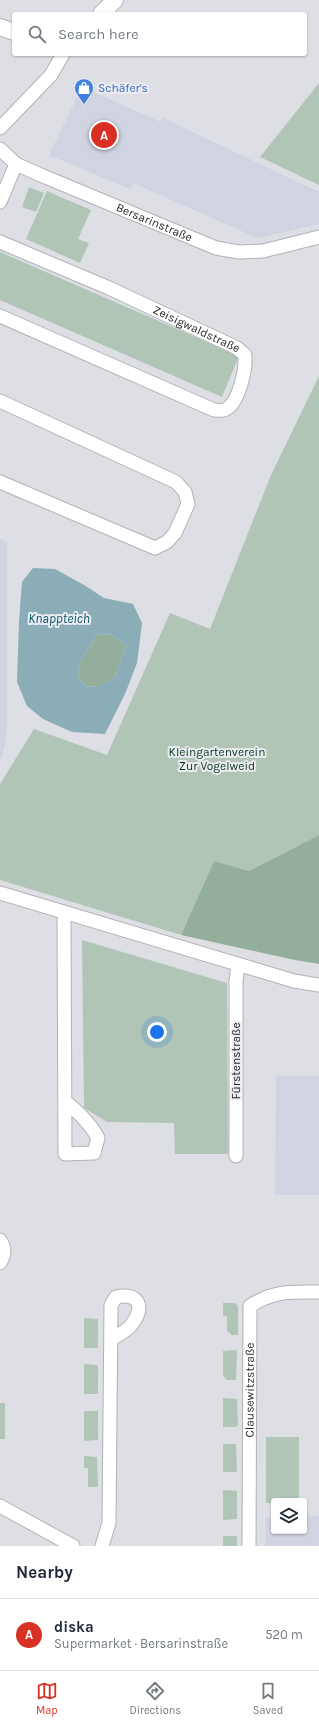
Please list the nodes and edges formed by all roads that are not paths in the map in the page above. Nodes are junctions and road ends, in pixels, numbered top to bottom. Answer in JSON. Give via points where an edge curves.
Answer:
{"nodes":[{"id":1,"x":115,"y":0,"type":"edge"},
{"id":2,"x":103,"y":12,"type":"edge"},
{"id":3,"x":0,"y":27,"type":"edge"},
{"id":4,"x":12,"y":31,"type":"edge"},
{"id":5,"x":62,"y":56,"type":"edge"},
{"id":6,"x":0,"y":128,"type":"edge"},
{"id":7,"x":0,"y":149,"type":"edge"},
{"id":8,"x":16,"y":164,"type":"junction"},
{"id":9,"x":0,"y":202,"type":"edge"},
{"id":10,"x":319,"y":237,"type":"edge"},
{"id":11,"x":0,"y":242,"type":"edge"},
{"id":12,"x":0,"y":316,"type":"edge"},
{"id":13,"x":0,"y":402,"type":"edge"},
{"id":14,"x":0,"y":482,"type":"edge"},
{"id":15,"x":0,"y":893,"type":"edge"},
{"id":16,"x":64,"y":912,"type":"junction"},
{"id":17,"x":238,"y":965,"type":"junction"},
{"id":18,"x":319,"y":985,"type":"edge"},
{"id":19,"x":65,"y":1101,"type":"dead end"},
{"id":20,"x":236,"y":1156,"type":"dead end"},
{"id":21,"x":0,"y":1240,"type":"edge"},
{"id":22,"x":0,"y":1263,"type":"edge"},
{"id":23,"x":319,"y":1292,"type":"edge"},
{"id":24,"x":111,"y":1339,"type":"dead end"},
{"id":25,"x":0,"y":1506,"type":"edge"},
{"id":26,"x":73,"y":1546,"type":"edge"},
{"id":27,"x":102,"y":1546,"type":"edge"},
{"id":28,"x":249,"y":1546,"type":"edge"}],
"edges":[{"from":1,"to":2,"type":"street"},
{"from":3,"to":4,"type":"street"},
{"from":5,"to":6,"type":"street","via":[[52,75]]},
{"from":7,"to":8,"type":"street","name":"Bersarinstraße"},
{"from":8,"to":9,"type":"street"},
{"from":8,"to":10,"type":"street","name":"Bersarinstraße","via":[[216,248],[239,252],[263,251]]},
{"from":11,"to":12,"type":"street","name":"Zeisigwaldstraße","via":[[109,288],[238,348],[245,355],[244,376],[232,403],[224,410],[214,410]]},
{"from":13,"to":14,"type":"street","via":[[176,482],[185,492],[188,504],[175,533],[167,542],[155,548]]},
{"from":15,"to":16,"type":"street"},
{"from":16,"to":17,"type":"street"},
{"from":16,"to":19,"type":"street"},
{"from":17,"to":18,"type":"street","via":[[294,982]]},
{"from":17,"to":20,"type":"street","name":"Fürstenstraße"},
{"from":21,"to":22,"type":"street","via":[[4,1255]]},
{"from":23,"to":28,"type":"street","name":"Clausewitzstraße","via":[[274,1294],[250,1306]]},
{"from":24,"to":27,"type":"street","via":[[109,1523]]},
{"from":25,"to":26,"type":"street"}]}
